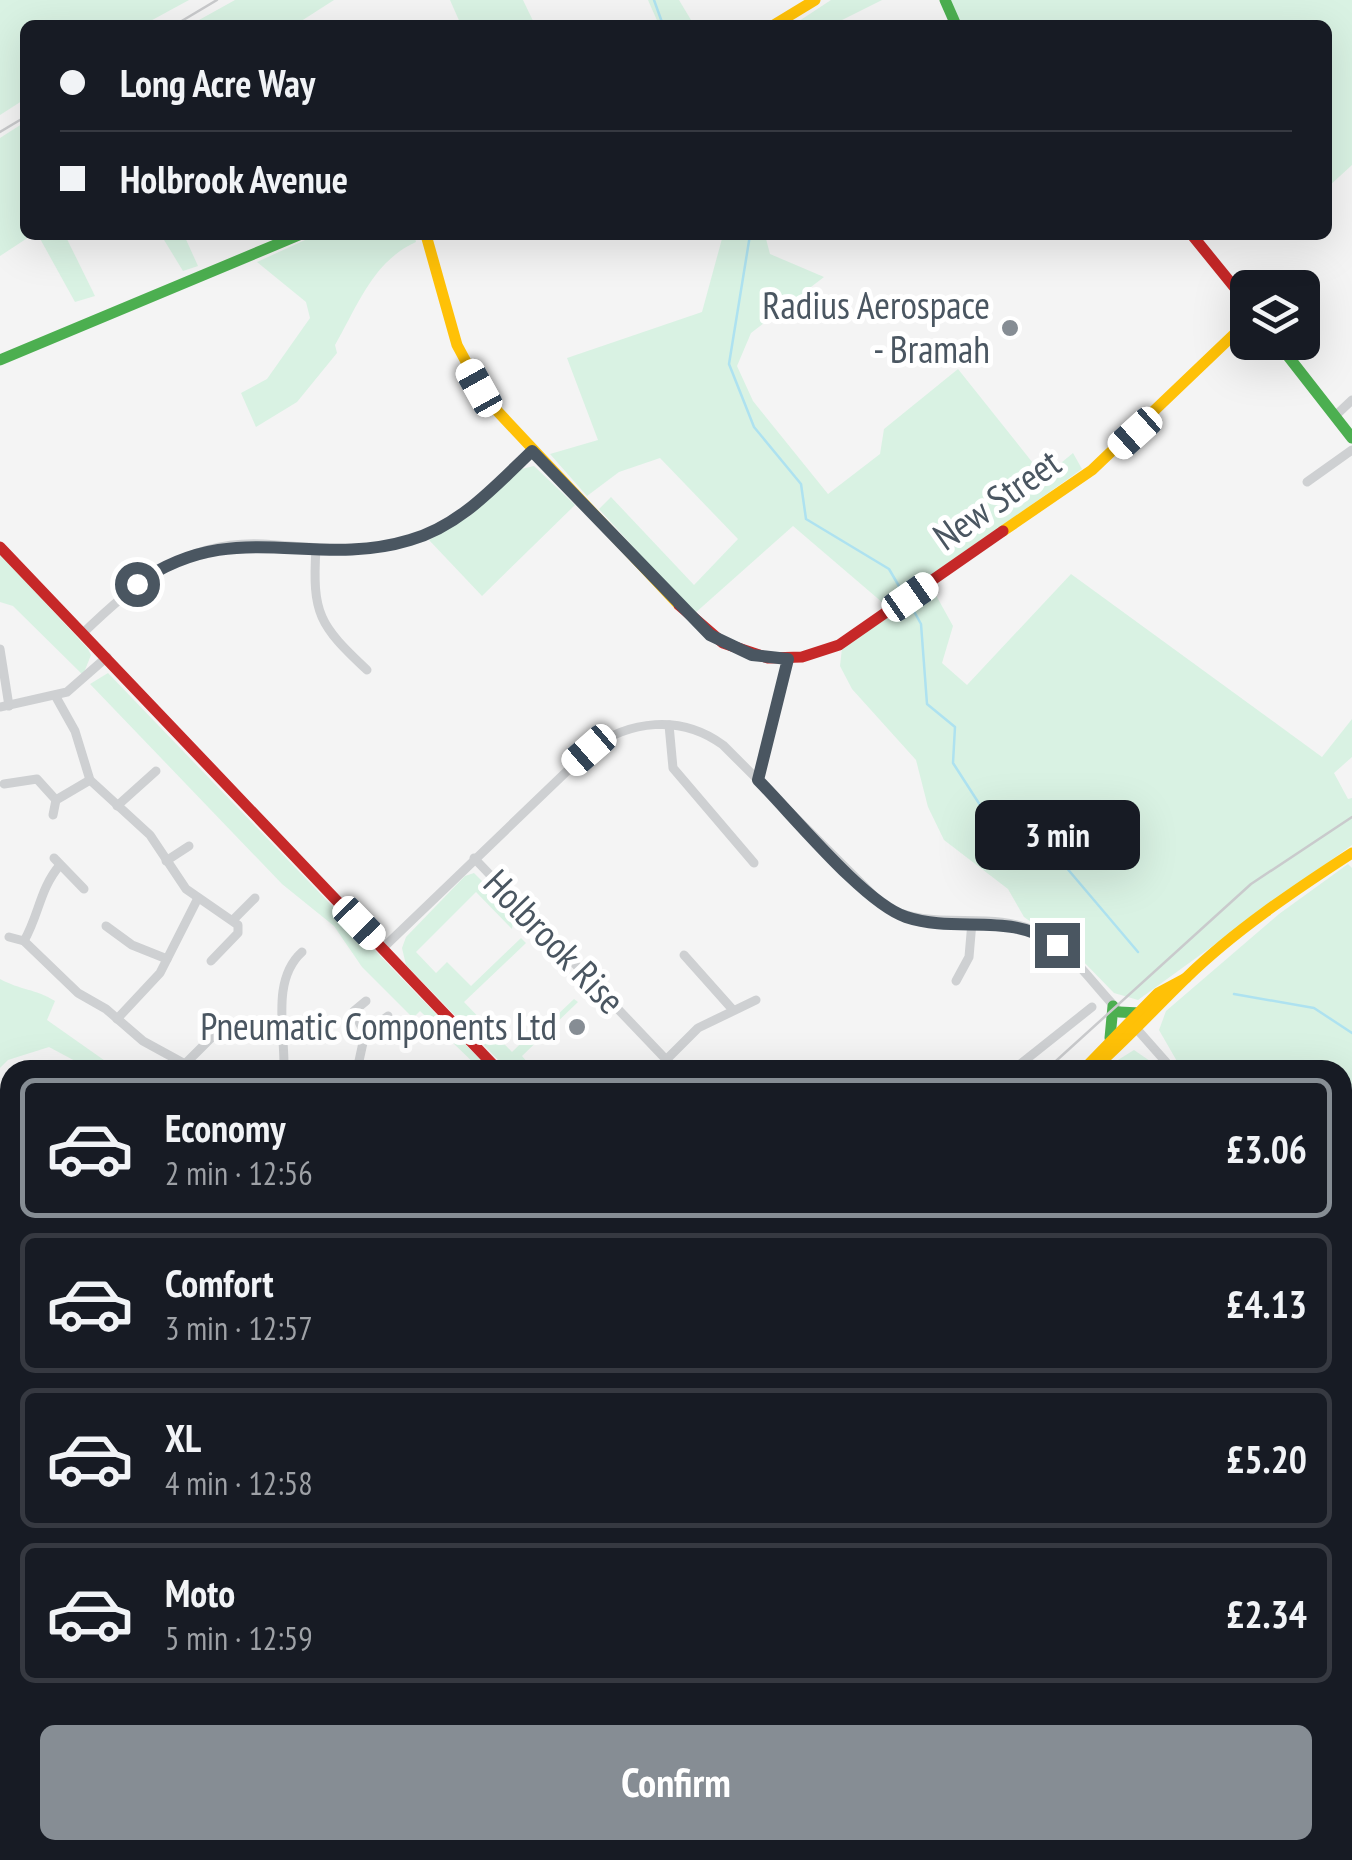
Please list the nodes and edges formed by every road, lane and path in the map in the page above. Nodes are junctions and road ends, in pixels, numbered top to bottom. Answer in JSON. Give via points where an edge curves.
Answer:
{"nodes":[{"id":1,"x":815,"y":0,"type":"edge"},
{"id":2,"x":782,"y":20,"type":"edge"},
{"id":3,"x":288,"y":240,"type":"edge"},
{"id":4,"x":428,"y":240,"type":"edge"},
{"id":5,"x":1196,"y":240,"type":"edge"},
{"id":6,"x":1230,"y":282,"type":"edge"},
{"id":7,"x":1230,"y":338,"type":"edge"},
{"id":8,"x":0,"y":360,"type":"edge"},
{"id":9,"x":1291,"y":360,"type":"edge"},
{"id":10,"x":1352,"y":400,"type":"edge"},
{"id":11,"x":1334,"y":416,"type":"junction"},
{"id":12,"x":1352,"y":438,"type":"edge"},
{"id":13,"x":1352,"y":450,"type":"edge"},
{"id":14,"x":532,"y":451,"type":"junction"},
{"id":15,"x":1307,"y":482,"type":"dead end"},
{"id":16,"x":0,"y":546,"type":"edge"},
{"id":17,"x":316,"y":548,"type":"junction"},
{"id":18,"x":84,"y":634,"type":"junction"},
{"id":19,"x":0,"y":649,"type":"edge"},
{"id":20,"x":106,"y":657,"type":"junction"},
{"id":21,"x":788,"y":659,"type":"junction"},
{"id":22,"x":366,"y":670,"type":"dead end"},
{"id":23,"x":56,"y":697,"type":"junction"},
{"id":24,"x":4,"y":706,"type":"edge"},
{"id":25,"x":669,"y":724,"type":"junction"},
{"id":26,"x":142,"y":762,"type":"dead end"},
{"id":27,"x":90,"y":780,"type":"junction"},
{"id":28,"x":758,"y":780,"type":"junction"},
{"id":29,"x":4,"y":784,"type":"dead end"},
{"id":30,"x":56,"y":800,"type":"junction"},
{"id":31,"x":117,"y":806,"type":"junction"},
{"id":32,"x":53,"y":815,"type":"dead end"},
{"id":33,"x":189,"y":846,"type":"dead end"},
{"id":34,"x":1351,"y":855,"type":"edge"},
{"id":35,"x":474,"y":858,"type":"junction"},
{"id":36,"x":166,"y":861,"type":"junction"},
{"id":37,"x":754,"y":863,"type":"dead end"},
{"id":38,"x":84,"y":889,"type":"dead end"},
{"id":39,"x":198,"y":898,"type":"junction"},
{"id":40,"x":254,"y":898,"type":"dead end"},
{"id":41,"x":233,"y":920,"type":"junction"},
{"id":42,"x":972,"y":922,"type":"junction"},
{"id":43,"x":106,"y":926,"type":"dead end"},
{"id":44,"x":9,"y":937,"type":"dead end"},
{"id":45,"x":24,"y":941,"type":"junction"},
{"id":46,"x":382,"y":948,"type":"junction"},
{"id":47,"x":302,"y":952,"type":"dead end"},
{"id":48,"x":684,"y":954,"type":"dead end"},
{"id":49,"x":167,"y":959,"type":"junction"},
{"id":50,"x":211,"y":961,"type":"dead end"},
{"id":51,"x":276,"y":963,"type":"dead end"},
{"id":52,"x":286,"y":970,"type":"junction"},
{"id":53,"x":1186,"y":978,"type":"junction"},
{"id":54,"x":956,"y":982,"type":"dead end"},
{"id":55,"x":756,"y":1000,"type":"dead end"},
{"id":56,"x":366,"y":1001,"type":"dead end"},
{"id":57,"x":1092,"y":1007,"type":"dead end"},
{"id":58,"x":732,"y":1010,"type":"junction"},
{"id":59,"x":388,"y":1016,"type":"dead end"},
{"id":60,"x":1127,"y":1016,"type":"junction"},
{"id":61,"x":117,"y":1019,"type":"junction"},
{"id":62,"x":366,"y":1029,"type":"junction"},
{"id":63,"x":218,"y":1031,"type":"dead end"},
{"id":64,"x":1110,"y":1038,"type":"junction"},
{"id":65,"x":183,"y":1060,"type":"edge"},
{"id":66,"x":189,"y":1060,"type":"edge"},
{"id":67,"x":284,"y":1060,"type":"edge"},
{"id":68,"x":359,"y":1060,"type":"edge"},
{"id":69,"x":488,"y":1060,"type":"edge"},
{"id":70,"x":666,"y":1060,"type":"joint"},
{"id":71,"x":1026,"y":1060,"type":"edge"},
{"id":72,"x":1091,"y":1060,"type":"edge"},
{"id":73,"x":1098,"y":1060,"type":"edge"},
{"id":74,"x":1164,"y":1060,"type":"edge"}],
"edges":[{"from":1,"to":2,"type":"street"},
{"from":3,"to":8,"type":"street"},
{"from":4,"to":14,"type":"street","name":"New Street","via":[[468,370]]},
{"from":5,"to":6,"type":"street"},
{"from":7,"to":21,"type":"street","name":"New Street","via":[[1092,470],[857,634],[820,654]]},
{"from":9,"to":11,"type":"street"},
{"from":10,"to":11,"type":"street"},
{"from":11,"to":12,"type":"street"},
{"from":13,"to":15,"type":"street"},
{"from":14,"to":17,"type":"street","via":[[469,510],[434,531],[378,548]]},
{"from":14,"to":21,"type":"street","name":"New Street","via":[[710,635],[752,655]]},
{"from":16,"to":18,"type":"street"},
{"from":17,"to":18,"type":"street","via":[[223,546],[186,556],[137,584]]},
{"from":17,"to":22,"type":"street","via":[[316,612]]},
{"from":18,"to":20,"type":"street"},
{"from":19,"to":24,"type":"street"},
{"from":20,"to":23,"type":"street"},
{"from":20,"to":46,"type":"street"},
{"from":21,"to":28,"type":"street"},
{"from":23,"to":24,"type":"street"},
{"from":23,"to":27,"type":"street"},
{"from":25,"to":28,"type":"street","via":[[714,738]]},
{"from":25,"to":35,"type":"street","via":[[630,727],[603,740]]},
{"from":25,"to":37,"type":"street","via":[[674,768]]},
{"from":26,"to":31,"type":"street","via":[[153,773]]},
{"from":27,"to":30,"type":"street"},
{"from":27,"to":31,"type":"street"},
{"from":28,"to":42,"type":"street","via":[[884,906],[911,918]]},
{"from":29,"to":30,"type":"street","via":[[37,779]]},
{"from":30,"to":32,"type":"street"},
{"from":31,"to":36,"type":"street","via":[[150,835]]},
{"from":33,"to":36,"type":"street"},
{"from":34,"to":53,"type":"street","via":[[1297,889]]},
{"from":35,"to":46,"type":"street"},
{"from":35,"to":70,"type":"street","name":"Holbrook Rise"},
{"from":36,"to":39,"type":"street"},
{"from":38,"to":45,"type":"street","via":[[57,862]]},
{"from":39,"to":41,"type":"street"},
{"from":39,"to":49,"type":"street"},
{"from":40,"to":41,"type":"street"},
{"from":41,"to":50,"type":"street","via":[[240,929]]},
{"from":42,"to":54,"type":"street","via":[[968,958]]},
{"from":42,"to":60,"type":"street","via":[[1022,926],[1048,938]]},
{"from":43,"to":49,"type":"street"},
{"from":44,"to":45,"type":"street"},
{"from":45,"to":61,"type":"street","via":[[78,994]]},
{"from":46,"to":69,"type":"street"},
{"from":47,"to":52,"type":"street"},
{"from":48,"to":58,"type":"street"},
{"from":49,"to":61,"type":"street"},
{"from":51,"to":52,"type":"street"},
{"from":52,"to":67,"type":"street"},
{"from":53,"to":60,"type":"street"},
{"from":53,"to":60,"type":"street","via":[[1162,1004]]},
{"from":55,"to":58,"type":"street"},
{"from":56,"to":62,"type":"street","via":[[356,1006],[354,1018]]},
{"from":57,"to":71,"type":"street"},
{"from":58,"to":70,"type":"street","via":[[698,1028]]},
{"from":59,"to":62,"type":"street"},
{"from":60,"to":64,"type":"street"},
{"from":60,"to":64,"type":"street"},
{"from":60,"to":73,"type":"street"},
{"from":60,"to":74,"type":"street"},
{"from":61,"to":65,"type":"street"},
{"from":62,"to":68,"type":"street"},
{"from":63,"to":66,"type":"street"},
{"from":64,"to":72,"type":"street"}]}
